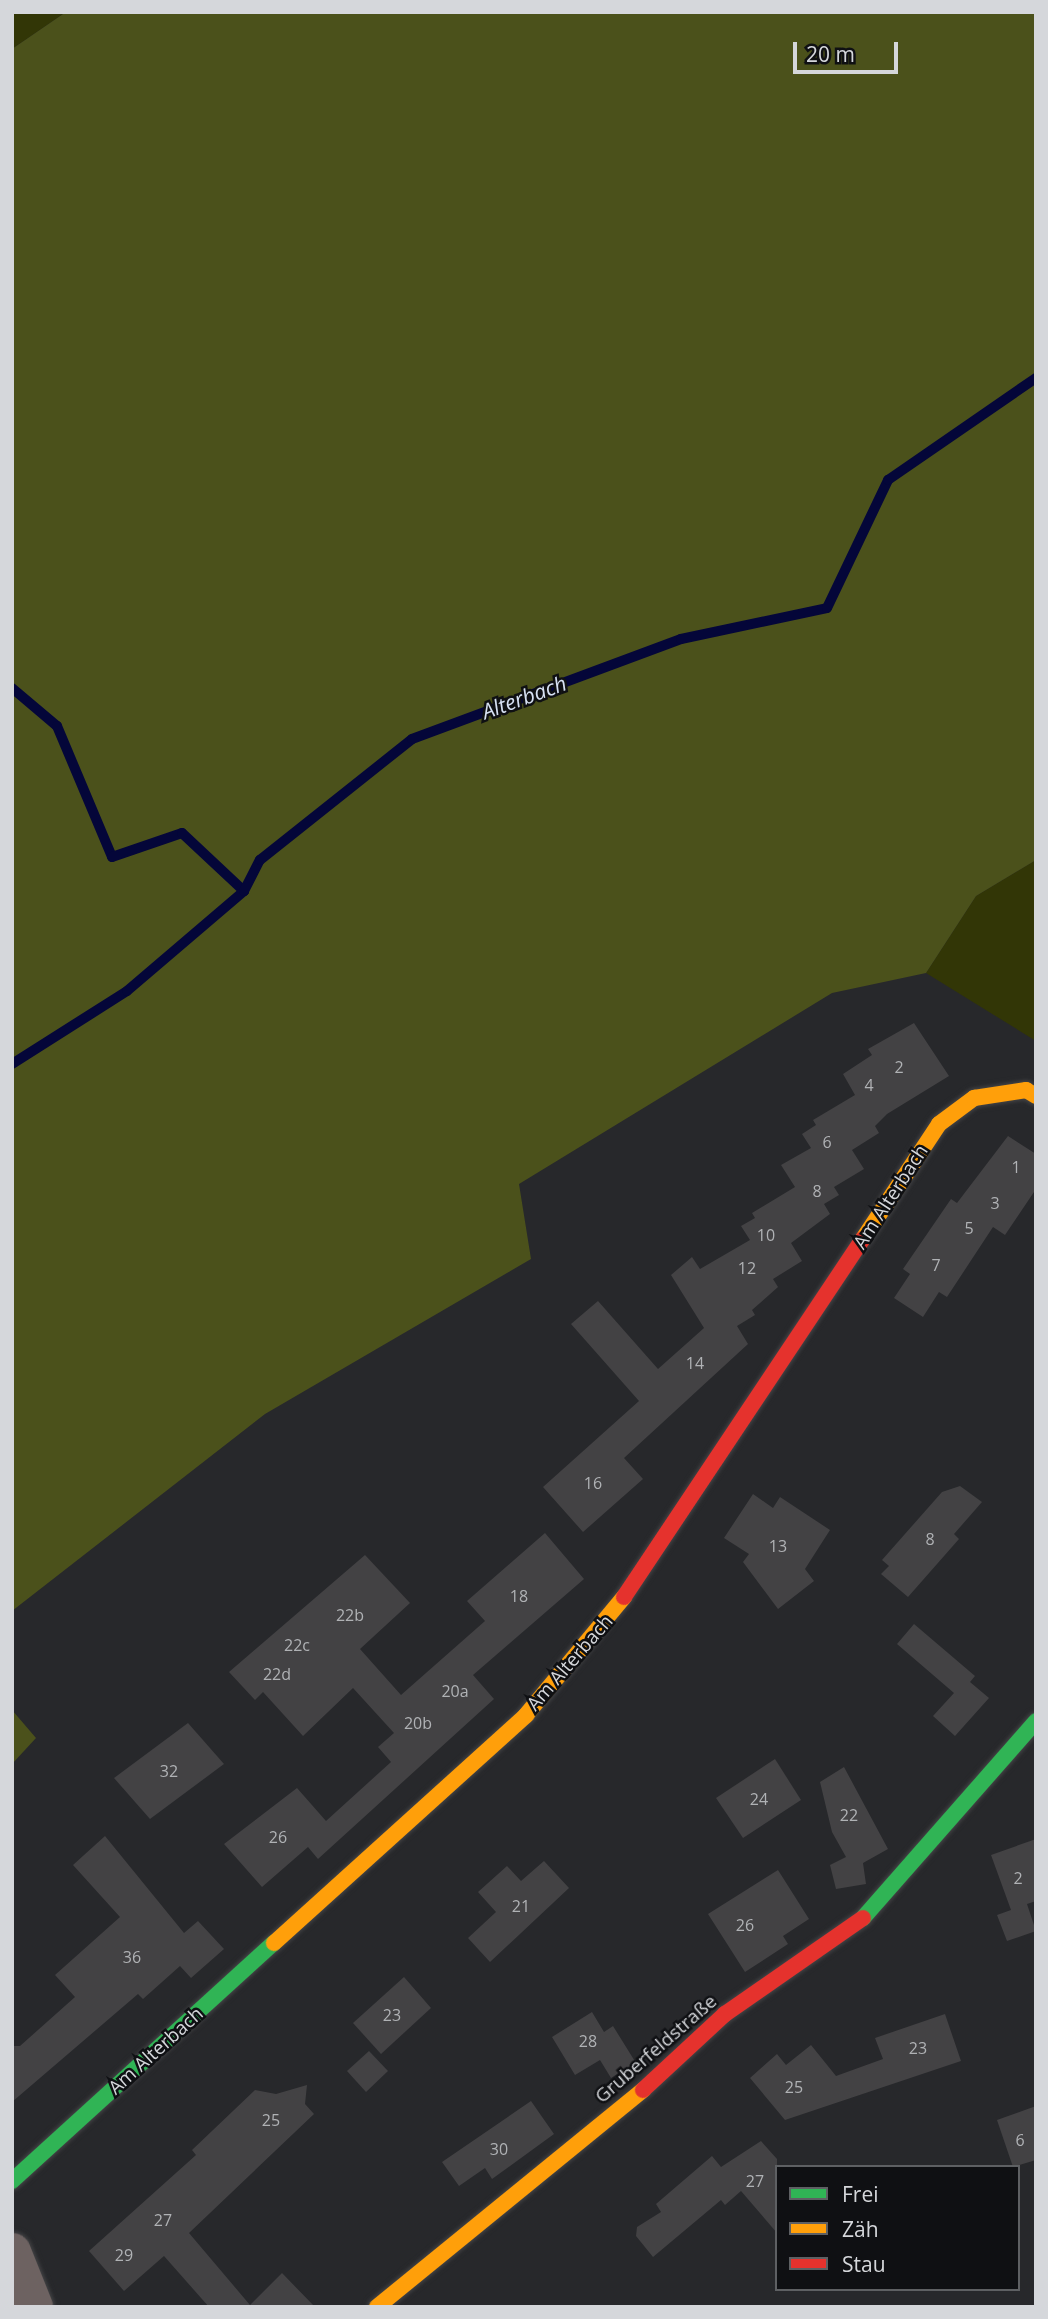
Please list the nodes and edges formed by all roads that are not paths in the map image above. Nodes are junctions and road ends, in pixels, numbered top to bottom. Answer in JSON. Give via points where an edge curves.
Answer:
{"nodes":[{"id":1,"x":1036,"y":1096,"type":"edge"},
{"id":2,"x":1035,"y":1725,"type":"edge"},
{"id":3,"x":12,"y":2181,"type":"edge"},
{"id":4,"x":12,"y":2252,"type":"edge"},
{"id":5,"x":34,"y":2307,"type":"edge"},
{"id":6,"x":377,"y":2307,"type":"edge"}],
"edges":[{"from":1,"to":3,"type":"street","name":"Am Alterbach","via":[[1026,1090],[974,1098],[939,1124],[612,1616],[526,1715]]},
{"from":2,"to":6,"type":"street","name":"Gruberfeldstraße","via":[[868,1916],[725,2014],[647,2087]]},
{"from":4,"to":5,"type":"street"}]}
